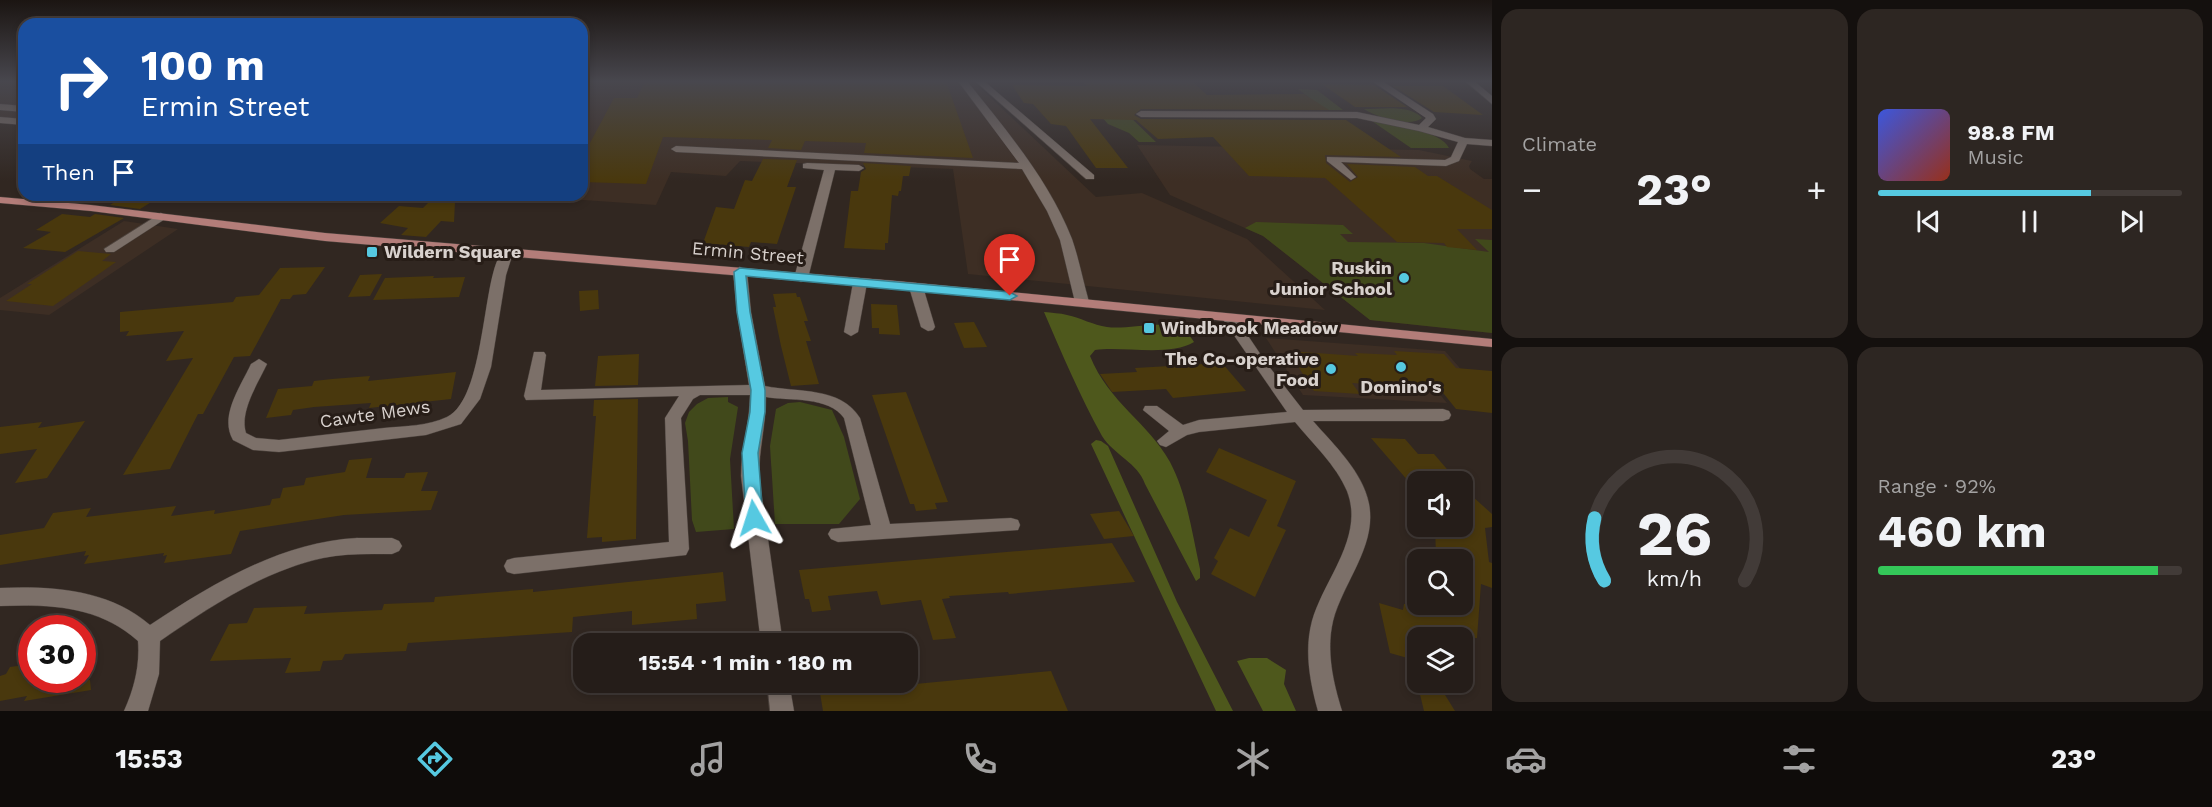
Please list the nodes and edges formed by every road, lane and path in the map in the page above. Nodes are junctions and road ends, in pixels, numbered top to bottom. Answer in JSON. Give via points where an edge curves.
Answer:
{"nodes":[{"id":1,"x":988,"y":114,"type":"edge"},
{"id":2,"x":1017,"y":114,"type":"edge"},
{"id":3,"x":1231,"y":114,"type":"edge"},
{"id":4,"x":1427,"y":114,"type":"edge"},
{"id":5,"x":0,"y":120,"type":"edge"},
{"id":6,"x":18,"y":122,"type":"edge"},
{"id":7,"x":1421,"y":128,"type":"junction"},
{"id":8,"x":1464,"y":141,"type":"junction"},
{"id":9,"x":1492,"y":142,"type":"edge"},
{"id":10,"x":676,"y":149,"type":"dead end"},
{"id":11,"x":807,"y":166,"type":"dead end"},
{"id":12,"x":1025,"y":166,"type":"junction"},
{"id":13,"x":830,"y":168,"type":"junction"},
{"id":14,"x":859,"y":168,"type":"dead end"},
{"id":15,"x":1090,"y":177,"type":"dead end"},
{"id":16,"x":1351,"y":177,"type":"dead end"},
{"id":17,"x":0,"y":200,"type":"edge"},
{"id":18,"x":40,"y":201,"type":"edge"},
{"id":19,"x":36,"y":203,"type":"junction"},
{"id":20,"x":161,"y":217,"type":"junction"},
{"id":21,"x":110,"y":249,"type":"dead end"},
{"id":22,"x":507,"y":253,"type":"junction"},
{"id":23,"x":740,"y":272,"type":"junction"},
{"id":24,"x":801,"y":278,"type":"junction"},
{"id":25,"x":860,"y":283,"type":"junction"},
{"id":26,"x":916,"y":287,"type":"junction"},
{"id":27,"x":1082,"y":302,"type":"junction"},
{"id":28,"x":1230,"y":318,"type":"junction"},
{"id":29,"x":928,"y":327,"type":"dead end"},
{"id":30,"x":851,"y":332,"type":"dead end"},
{"id":31,"x":1492,"y":343,"type":"edge"},
{"id":32,"x":539,"y":355,"type":"dead end"},
{"id":33,"x":259,"y":364,"type":"dead end"},
{"id":34,"x":697,"y":390,"type":"junction"},
{"id":35,"x":758,"y":390,"type":"junction"},
{"id":36,"x":1150,"y":411,"type":"dead end"},
{"id":37,"x":1443,"y":415,"type":"dead end"},
{"id":38,"x":1298,"y":416,"type":"junction"},
{"id":39,"x":1181,"y":431,"type":"junction"},
{"id":40,"x":1166,"y":441,"type":"dead end"},
{"id":41,"x":1011,"y":525,"type":"dead end"},
{"id":42,"x":882,"y":531,"type":"junction"},
{"id":43,"x":838,"y":534,"type":"dead end"},
{"id":44,"x":392,"y":546,"type":"dead end"},
{"id":45,"x":514,"y":566,"type":"dead end"},
{"id":46,"x":0,"y":597,"type":"edge"},
{"id":47,"x":771,"y":633,"type":"edge"},
{"id":48,"x":148,"y":637,"type":"junction"},
{"id":49,"x":780,"y":693,"type":"edge"},
{"id":50,"x":136,"y":711,"type":"edge"},
{"id":51,"x":782,"y":711,"type":"edge"},
{"id":52,"x":1330,"y":711,"type":"edge"}],
"edges":[{"from":1,"to":12,"type":"street"},
{"from":2,"to":15,"type":"street"},
{"from":3,"to":7,"type":"street","via":[[1357,115]]},
{"from":4,"to":7,"type":"street","via":[[1431,119]]},
{"from":5,"to":6,"type":"street"},
{"from":7,"to":8,"type":"street"},
{"from":8,"to":9,"type":"street"},
{"from":8,"to":16,"type":"street","via":[[1455,159],[1446,163],[1331,159]]},
{"from":10,"to":12,"type":"street"},
{"from":11,"to":13,"type":"street"},
{"from":12,"to":27,"type":"street","via":[[1066,240]]},
{"from":13,"to":14,"type":"street"},
{"from":13,"to":24,"type":"street"},
{"from":17,"to":19,"type":"main road","name":"Ermin Street"},
{"from":18,"to":19,"type":"street"},
{"from":19,"to":20,"type":"main road","name":"Ermin Street"},
{"from":20,"to":21,"type":"street"},
{"from":20,"to":22,"type":"main road","name":"Ermin Street"},
{"from":22,"to":23,"type":"main road","name":"Ermin Street"},
{"from":22,"to":33,"type":"street","name":"Cawte Mews","via":[[499,275],[483,367],[472,399],[455,420],[426,429],[279,446],[253,444],[239,436],[235,425]]},
{"from":23,"to":24,"type":"main road","name":"Ermin Street"},
{"from":23,"to":35,"type":"street"},
{"from":24,"to":25,"type":"main road","name":"Ermin Street"},
{"from":25,"to":26,"type":"main road","name":"Ermin Street"},
{"from":25,"to":30,"type":"street"},
{"from":26,"to":27,"type":"main road","name":"Ermin Street"},
{"from":26,"to":29,"type":"street"},
{"from":27,"to":28,"type":"main road","name":"Ermin Street"},
{"from":28,"to":31,"type":"main road","name":"Ermin Street"},
{"from":28,"to":38,"type":"street"},
{"from":32,"to":34,"type":"street","via":[[532,396]]},
{"from":34,"to":35,"type":"street"},
{"from":34,"to":45,"type":"street","via":[[687,395],[673,418],[679,549]]},
{"from":35,"to":42,"type":"street","via":[[823,398],[846,409],[852,418]]},
{"from":35,"to":47,"type":"street","via":[[750,476]]},
{"from":36,"to":39,"type":"street"},
{"from":37,"to":38,"type":"street"},
{"from":38,"to":39,"type":"street"},
{"from":38,"to":52,"type":"street","via":[[1341,469],[1360,503],[1360,527],[1326,609],[1319,637],[1321,677]]},
{"from":39,"to":40,"type":"street"},
{"from":41,"to":42,"type":"street"},
{"from":42,"to":43,"type":"street"},
{"from":44,"to":48,"type":"street","via":[[324,550],[275,565],[229,585]]},
{"from":46,"to":48,"type":"street","via":[[59,596],[82,602],[119,615]]},
{"from":48,"to":50,"type":"street","via":[[151,657]]},
{"from":49,"to":51,"type":"street"}]}
